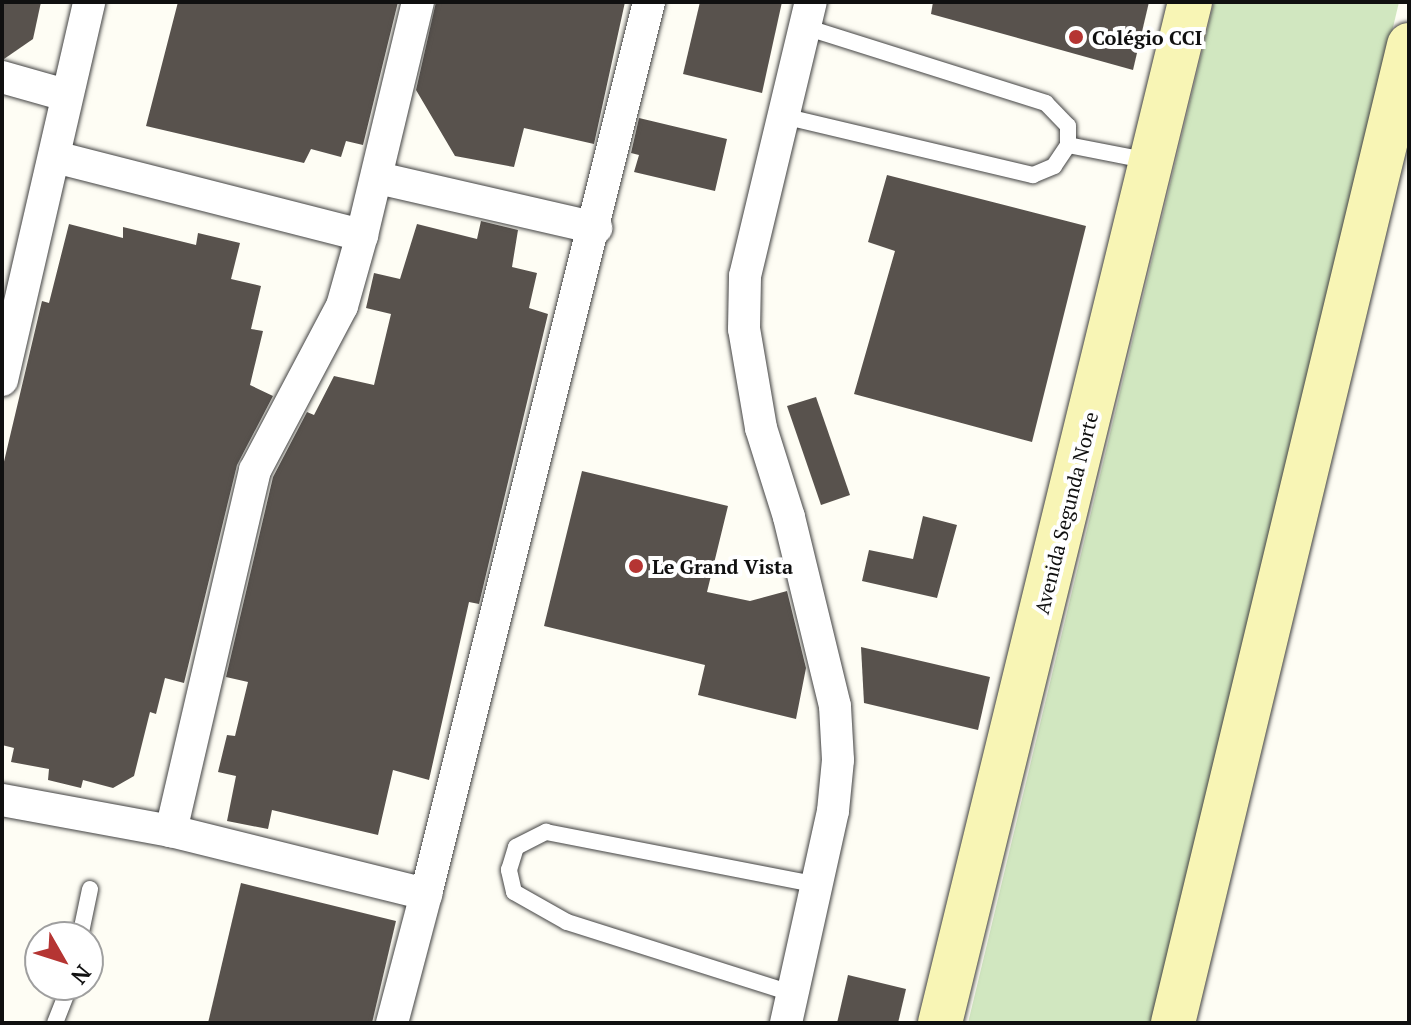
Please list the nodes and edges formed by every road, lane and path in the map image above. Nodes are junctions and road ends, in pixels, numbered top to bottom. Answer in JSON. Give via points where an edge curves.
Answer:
{"nodes":[{"id":1,"x":89,"y":2,"type":"edge"},
{"id":2,"x":418,"y":2,"type":"edge"},
{"id":3,"x":649,"y":2,"type":"edge"},
{"id":4,"x":1190,"y":2,"type":"edge"},
{"id":5,"x":808,"y":15,"type":"edge"},
{"id":6,"x":1409,"y":45,"type":"edge"},
{"id":7,"x":2,"y":77,"type":"edge"},
{"id":8,"x":65,"y":95,"type":"junction"},
{"id":9,"x":783,"y":116,"type":"junction"},
{"id":10,"x":1068,"y":145,"type":"junction"},
{"id":11,"x":55,"y":157,"type":"junction"},
{"id":12,"x":1152,"y":161,"type":"junction"},
{"id":13,"x":378,"y":178,"type":"junction"},
{"id":14,"x":596,"y":228,"type":"junction"},
{"id":15,"x":362,"y":235,"type":"junction"},
{"id":16,"x":2,"y":380,"type":"edge"},
{"id":17,"x":2,"y":800,"type":"edge"},
{"id":18,"x":171,"y":831,"type":"junction"},
{"id":19,"x":814,"y":884,"type":"junction"},
{"id":20,"x":90,"y":889,"type":"dead end"},
{"id":21,"x":426,"y":894,"type":"junction"},
{"id":22,"x":83,"y":921,"type":"edge"},
{"id":23,"x":64,"y":1001,"type":"edge"},
{"id":24,"x":790,"y":1008,"type":"edge"},
{"id":25,"x":55,"y":1023,"type":"edge"},
{"id":26,"x":392,"y":1023,"type":"edge"},
{"id":27,"x":940,"y":1023,"type":"edge"},
{"id":28,"x":1173,"y":1023,"type":"edge"}],
"edges":[{"from":1,"to":8,"type":"street"},
{"from":2,"to":13,"type":"street"},
{"from":3,"to":14,"type":"street"},
{"from":4,"to":12,"type":"main road","name":"Avenida Segunda Norte"},
{"from":5,"to":9,"type":"street"},
{"from":5,"to":10,"type":"lane","via":[[1046,103],[1068,126]]},
{"from":6,"to":28,"type":"main road"},
{"from":7,"to":8,"type":"street"},
{"from":8,"to":11,"type":"street"},
{"from":9,"to":10,"type":"lane","via":[[1033,175],[1054,166]]},
{"from":9,"to":19,"type":"street","via":[[745,276],[744,329],[761,428],[789,517],[835,706],[838,760],[833,811]]},
{"from":10,"to":12,"type":"lane"},
{"from":11,"to":15,"type":"street"},
{"from":11,"to":16,"type":"street"},
{"from":12,"to":27,"type":"main road","name":"Avenida Segunda Norte"},
{"from":13,"to":14,"type":"street"},
{"from":13,"to":15,"type":"street"},
{"from":14,"to":21,"type":"street"},
{"from":15,"to":18,"type":"street","via":[[342,306],[255,470]]},
{"from":17,"to":18,"type":"street"},
{"from":18,"to":21,"type":"street"},
{"from":19,"to":24,"type":"street"},
{"from":19,"to":24,"type":"lane","via":[[546,832],[516,847],[509,870],[514,892],[567,922]]},
{"from":20,"to":22,"type":"lane"},
{"from":21,"to":26,"type":"street"},
{"from":23,"to":25,"type":"lane"}]}
